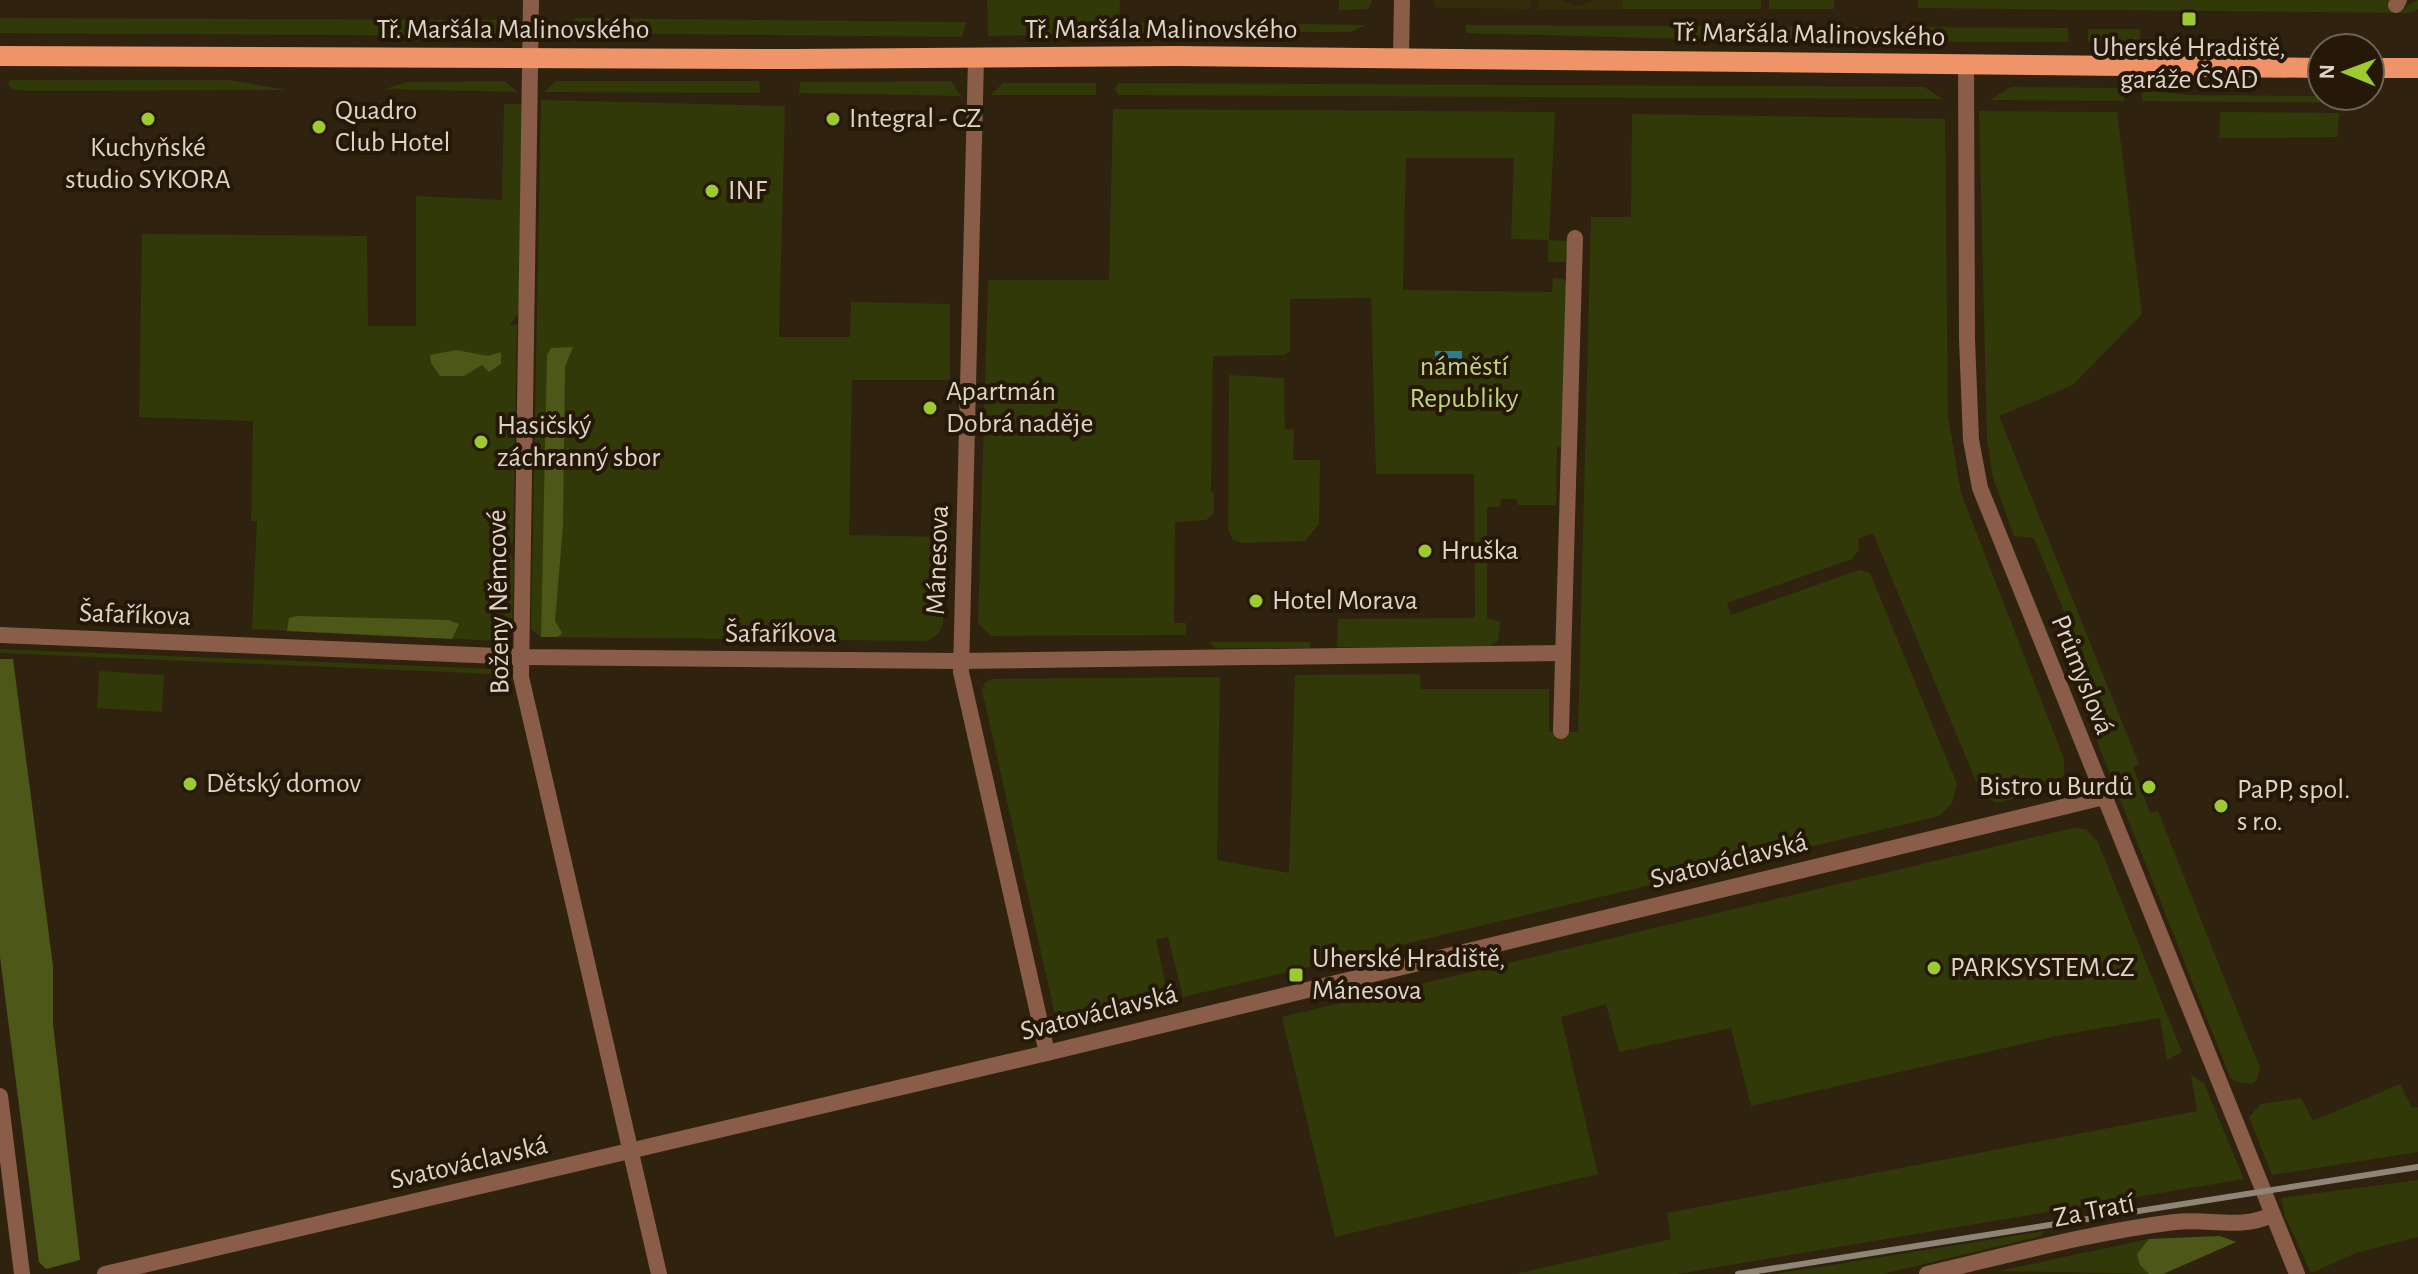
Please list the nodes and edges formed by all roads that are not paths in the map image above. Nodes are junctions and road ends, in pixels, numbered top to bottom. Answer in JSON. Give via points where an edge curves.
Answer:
{"nodes":[{"id":1,"x":531,"y":0,"type":"edge"},
{"id":2,"x":1402,"y":0,"type":"edge"},
{"id":3,"x":0,"y":56,"type":"edge"},
{"id":4,"x":531,"y":58,"type":"junction"},
{"id":5,"x":1401,"y":58,"type":"junction"},
{"id":6,"x":976,"y":59,"type":"junction"},
{"id":7,"x":1966,"y":65,"type":"junction"},
{"id":8,"x":2306,"y":68,"type":"edge"},
{"id":9,"x":2386,"y":68,"type":"edge"},
{"id":10,"x":2418,"y":68,"type":"edge"},
{"id":11,"x":1575,"y":238,"type":"dead end"},
{"id":12,"x":0,"y":635,"type":"edge"},
{"id":13,"x":1563,"y":653,"type":"junction"},
{"id":14,"x":521,"y":657,"type":"junction"},
{"id":15,"x":960,"y":661,"type":"junction"},
{"id":16,"x":1561,"y":731,"type":"dead end"},
{"id":17,"x":2104,"y":797,"type":"junction"},
{"id":18,"x":1047,"y":1053,"type":"junction"},
{"id":19,"x":0,"y":1096,"type":"edge"},
{"id":20,"x":631,"y":1152,"type":"junction"},
{"id":21,"x":2272,"y":1215,"type":"junction"},
{"id":22,"x":22,"y":1274,"type":"edge"},
{"id":23,"x":105,"y":1274,"type":"edge"},
{"id":24,"x":659,"y":1274,"type":"edge"},
{"id":25,"x":1927,"y":1274,"type":"edge"},
{"id":26,"x":2297,"y":1274,"type":"edge"}],
"edges":[{"from":1,"to":4,"type":"street","name":"Boženy Němcové"},
{"from":2,"to":5,"type":"street"},
{"from":3,"to":4,"type":"main road","name":"Tř. Maršála Malinovského"},
{"from":4,"to":6,"type":"main road","name":"Tř. Maršála Malinovského"},
{"from":4,"to":14,"type":"street","name":"Boženy Němcové"},
{"from":5,"to":6,"type":"main road","name":"Tř. Maršála Malinovského"},
{"from":5,"to":7,"type":"main road","name":"Tř. Maršála Malinovského"},
{"from":6,"to":15,"type":"street","name":"Mánesova"},
{"from":7,"to":8,"type":"main road","name":"Tř. Maršála Malinovského"},
{"from":7,"to":17,"type":"street","name":"Průmyslová","via":[[1967,332],[1975,466]]},
{"from":9,"to":10,"type":"main road"},
{"from":11,"to":13,"type":"street"},
{"from":12,"to":14,"type":"street","name":"Šafaříkova"},
{"from":13,"to":15,"type":"street","name":"Šafaříkova"},
{"from":13,"to":16,"type":"street"},
{"from":14,"to":15,"type":"street","name":"Šafaříkova"},
{"from":14,"to":20,"type":"street","name":"Boženy Němcové","via":[[524,695]]},
{"from":15,"to":18,"type":"street","name":"Mánesova"},
{"from":17,"to":18,"type":"street","name":"Svatováclavská"},
{"from":17,"to":21,"type":"street","name":"Průmyslová"},
{"from":18,"to":20,"type":"street","name":"Svatováclavská"},
{"from":19,"to":22,"type":"street"},
{"from":20,"to":23,"type":"street","name":"Svatováclavská"},
{"from":20,"to":24,"type":"street","name":"Boženy Němcové"},
{"from":21,"to":25,"type":"street","name":"Za Tratí","via":[[2245,1224],[2176,1222],[2124,1230]]},
{"from":21,"to":26,"type":"street","name":"Průmyslová"}]}
